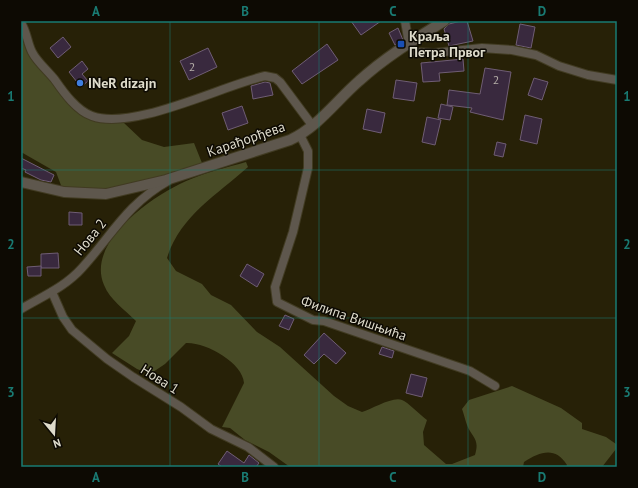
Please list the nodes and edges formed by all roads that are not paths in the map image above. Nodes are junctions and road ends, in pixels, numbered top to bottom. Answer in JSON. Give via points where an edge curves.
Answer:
{"nodes":[{"id":1,"x":405,"y":21,"type":"edge"},
{"id":2,"x":444,"y":21,"type":"edge"},
{"id":3,"x":21,"y":24,"type":"edge"},
{"id":4,"x":409,"y":44,"type":"junction"},
{"id":5,"x":617,"y":80,"type":"edge"},
{"id":6,"x":312,"y":125,"type":"junction"},
{"id":7,"x":300,"y":136,"type":"junction"},
{"id":8,"x":177,"y":177,"type":"junction"},
{"id":9,"x":21,"y":182,"type":"edge"},
{"id":10,"x":52,"y":292,"type":"junction"},
{"id":11,"x":21,"y":309,"type":"edge"},
{"id":12,"x":495,"y":386,"type":"dead end"},
{"id":13,"x":274,"y":467,"type":"edge"}],
"edges":[{"from":1,"to":4,"type":"street"},
{"from":2,"to":4,"type":"street","name":"Карађорђева"},
{"from":3,"to":6,"type":"street","via":[[26,31],[32,52],[64,92],[90,116],[123,119],[150,113],[265,76],[280,82]]},
{"from":4,"to":5,"type":"street","via":[[416,52],[421,53],[482,48],[536,54],[559,66]]},
{"from":4,"to":6,"type":"street","name":"Карађорђева","via":[[365,75]]},
{"from":6,"to":7,"type":"street","name":"Карађорђева"},
{"from":7,"to":8,"type":"street","name":"Карађорђева"},
{"from":7,"to":12,"type":"street","name":"Филипа Вишњића","via":[[308,151],[308,168],[293,232],[274,288],[277,302],[313,320],[331,323],[470,371]]},
{"from":8,"to":9,"type":"street","name":"Карађорђева","via":[[118,192],[96,194],[64,192]]},
{"from":8,"to":10,"type":"street","name":"Нова 2","via":[[146,194],[112,229],[82,268]]},
{"from":10,"to":11,"type":"street","name":"Нова 2"},
{"from":10,"to":13,"type":"street","name":"Нова 1","via":[[72,330],[107,359],[211,429],[248,447]]}]}
